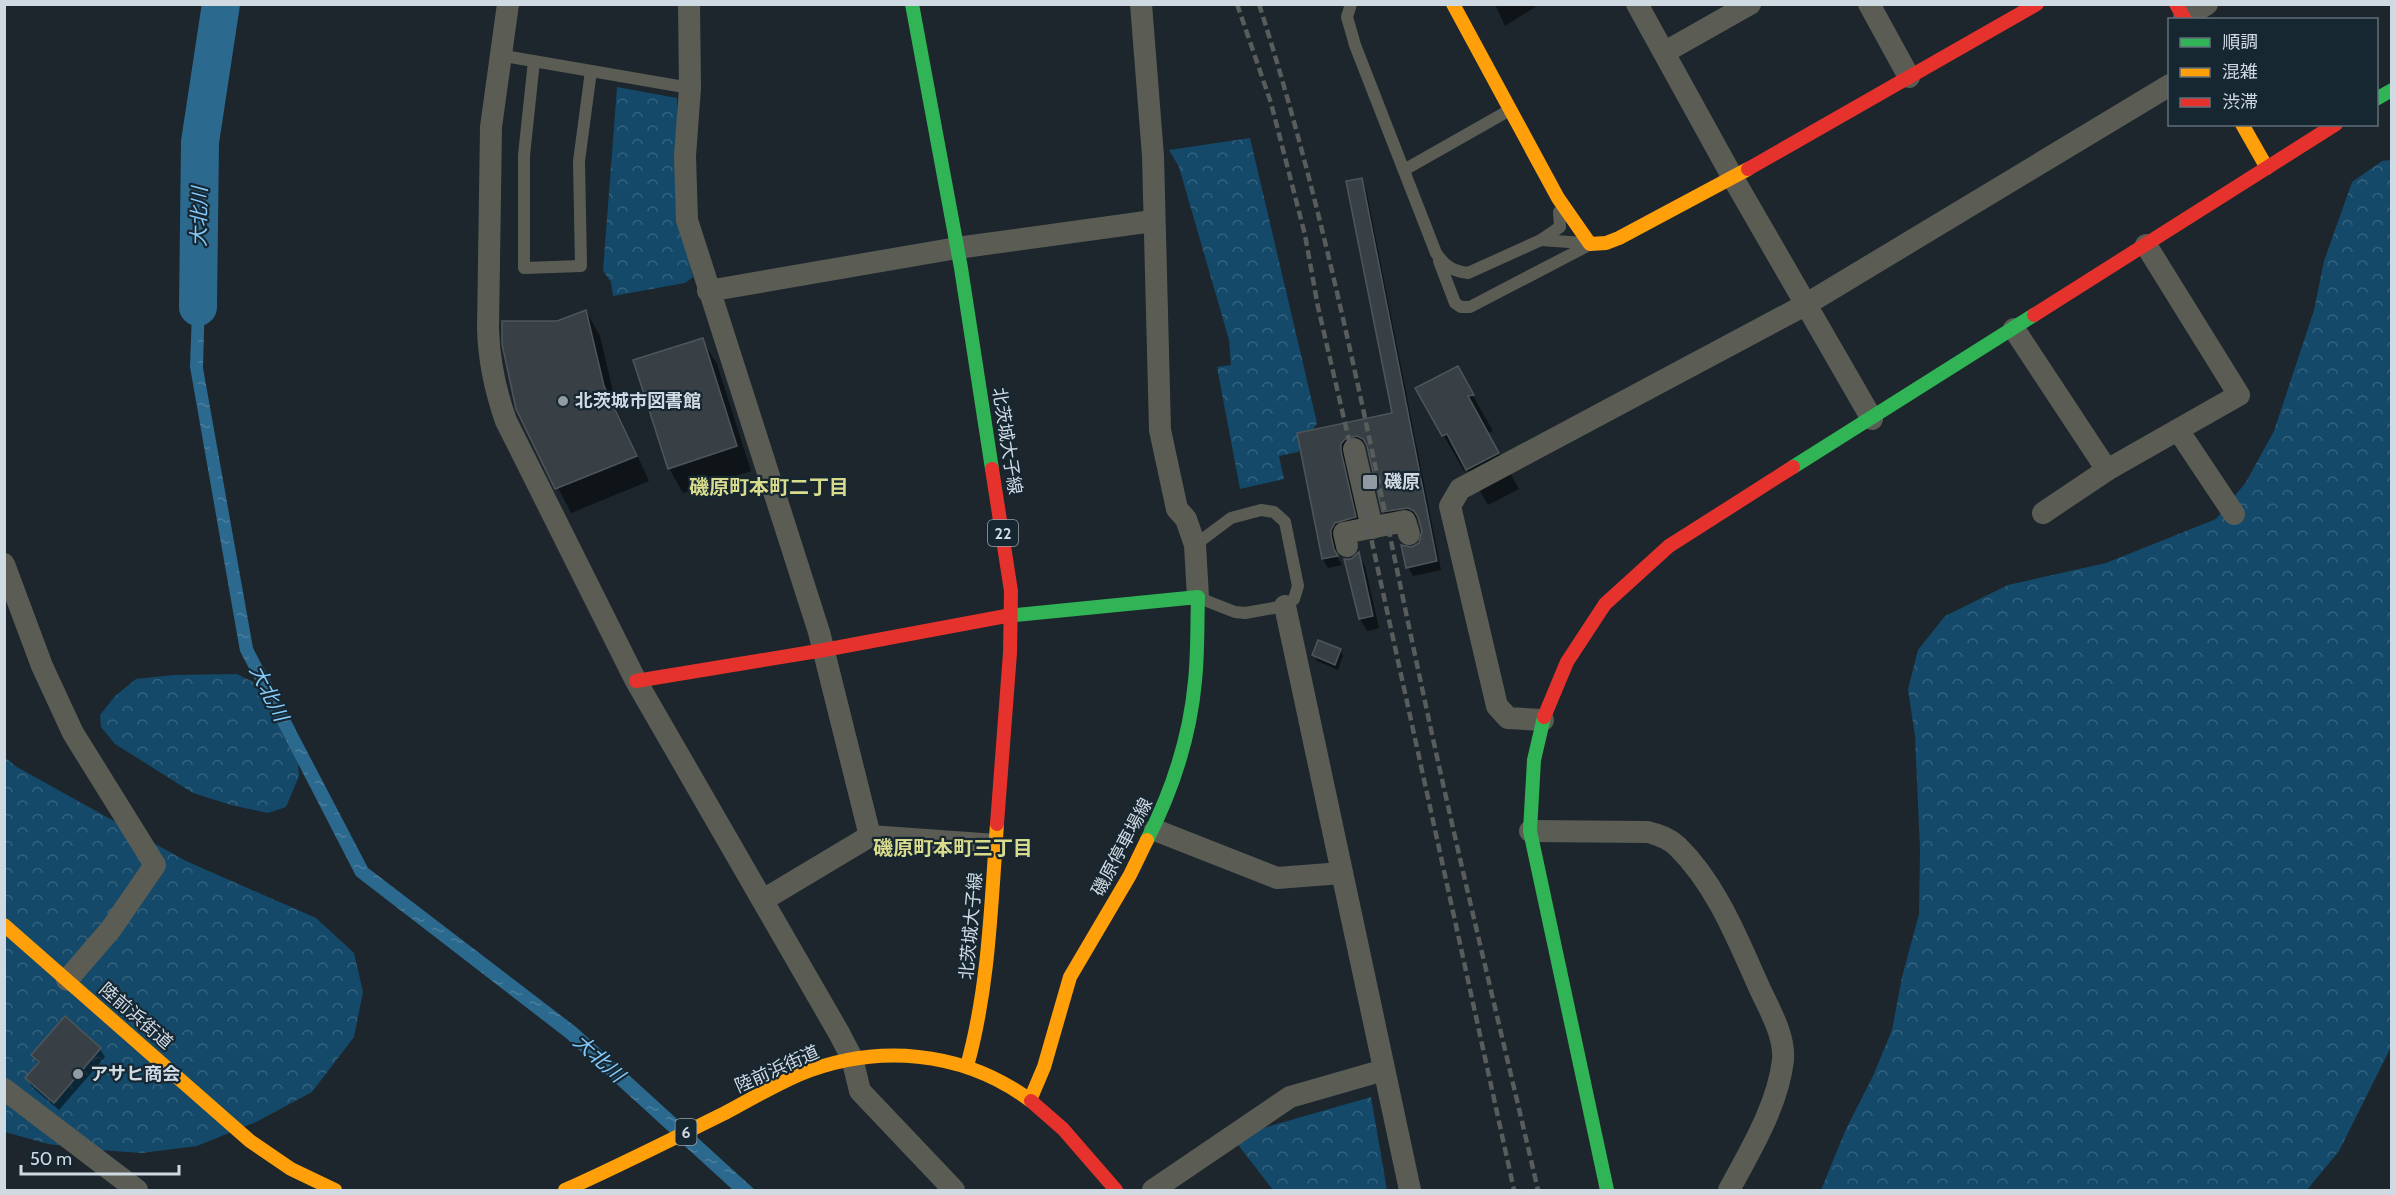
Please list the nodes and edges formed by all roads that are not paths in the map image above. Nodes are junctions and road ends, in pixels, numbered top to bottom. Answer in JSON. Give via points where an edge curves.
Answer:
{"nodes":[{"id":1,"x":508,"y":4,"type":"edge"},
{"id":2,"x":689,"y":4,"type":"edge"},
{"id":3,"x":912,"y":4,"type":"edge"},
{"id":4,"x":1141,"y":4,"type":"edge"},
{"id":5,"x":1351,"y":4,"type":"edge"},
{"id":6,"x":1453,"y":4,"type":"edge"},
{"id":7,"x":1636,"y":4,"type":"edge"},
{"id":8,"x":1750,"y":4,"type":"edge"},
{"id":9,"x":1869,"y":4,"type":"edge"},
{"id":10,"x":2037,"y":4,"type":"edge"},
{"id":11,"x":2207,"y":4,"type":"edge"},
{"id":12,"x":2182,"y":14,"type":"edge"},
{"id":13,"x":1665,"y":52,"type":"junction"},
{"id":14,"x":499,"y":55,"type":"junction"},
{"id":15,"x":534,"y":62,"type":"junction"},
{"id":16,"x":591,"y":71,"type":"junction"},
{"id":17,"x":1909,"y":77,"type":"junction"},
{"id":18,"x":2168,"y":86,"type":"edge"},
{"id":19,"x":690,"y":88,"type":"junction"},
{"id":20,"x":2391,"y":90,"type":"edge"},
{"id":21,"x":2378,"y":98,"type":"edge"},
{"id":22,"x":1509,"y":110,"type":"junction"},
{"id":23,"x":2243,"y":126,"type":"edge"},
{"id":24,"x":2333,"y":126,"type":"edge"},
{"id":25,"x":2267,"y":168,"type":"junction"},
{"id":26,"x":1404,"y":170,"type":"junction"},
{"id":27,"x":1732,"y":178,"type":"junction"},
{"id":28,"x":1558,"y":198,"type":"junction"},
{"id":29,"x":1153,"y":220,"type":"junction"},
{"id":30,"x":1541,"y":240,"type":"junction"},
{"id":31,"x":1590,"y":244,"type":"junction"},
{"id":32,"x":2146,"y":245,"type":"junction"},
{"id":33,"x":957,"y":248,"type":"junction"},
{"id":34,"x":1436,"y":253,"type":"junction"},
{"id":35,"x":708,"y":291,"type":"junction"},
{"id":36,"x":1805,"y":305,"type":"junction"},
{"id":37,"x":2014,"y":329,"type":"junction"},
{"id":38,"x":1872,"y":419,"type":"junction"},
{"id":39,"x":2178,"y":430,"type":"junction"},
{"id":40,"x":1354,"y":449,"type":"dead end"},
{"id":41,"x":2107,"y":470,"type":"junction"},
{"id":42,"x":2043,"y":513,"type":"dead end"},
{"id":43,"x":2234,"y":514,"type":"dead end"},
{"id":44,"x":1372,"y":528,"type":"junction"},
{"id":45,"x":1405,"y":530,"type":"dead end"},
{"id":46,"x":1348,"y":541,"type":"dead end"},
{"id":47,"x":1195,"y":545,"type":"junction"},
{"id":48,"x":4,"y":564,"type":"edge"},
{"id":49,"x":1198,"y":597,"type":"junction"},
{"id":50,"x":1285,"y":606,"type":"junction"},
{"id":51,"x":1012,"y":615,"type":"junction"},
{"id":52,"x":824,"y":650,"type":"junction"},
{"id":53,"x":636,"y":681,"type":"junction"},
{"id":54,"x":1543,"y":720,"type":"junction"},
{"id":55,"x":1155,"y":830,"type":"junction"},
{"id":56,"x":1530,"y":831,"type":"junction"},
{"id":57,"x":870,"y":836,"type":"junction"},
{"id":58,"x":996,"y":844,"type":"junction"},
{"id":59,"x":1342,"y":873,"type":"junction"},
{"id":60,"x":763,"y":900,"type":"junction"},
{"id":61,"x":4,"y":925,"type":"edge"},
{"id":62,"x":67,"y":980,"type":"junction"},
{"id":63,"x":852,"y":1058,"type":"junction"},
{"id":64,"x":967,"y":1066,"type":"junction"},
{"id":65,"x":1384,"y":1070,"type":"junction"},
{"id":66,"x":4,"y":1089,"type":"edge"},
{"id":67,"x":1030,"y":1100,"type":"junction"},
{"id":68,"x":137,"y":1191,"type":"edge"},
{"id":69,"x":335,"y":1191,"type":"edge"},
{"id":70,"x":565,"y":1191,"type":"edge"},
{"id":71,"x":954,"y":1191,"type":"edge"},
{"id":72,"x":1116,"y":1191,"type":"edge"},
{"id":73,"x":1153,"y":1191,"type":"edge"},
{"id":74,"x":1410,"y":1191,"type":"edge"},
{"id":75,"x":1607,"y":1191,"type":"edge"},
{"id":76,"x":1730,"y":1191,"type":"edge"}],
"edges":[{"from":1,"to":14,"type":"street"},
{"from":2,"to":19,"type":"street"},
{"from":3,"to":33,"type":"main road","name":"北茨城大子線","number":"22"},
{"from":4,"to":29,"type":"street","via":[[1153,156]]},
{"from":5,"to":26,"type":"lane","via":[[1347,18],[1350,30]]},
{"from":6,"to":22,"type":"main road"},
{"from":7,"to":13,"type":"street"},
{"from":8,"to":13,"type":"street"},
{"from":9,"to":17,"type":"street"},
{"from":10,"to":17,"type":"main road"},
{"from":11,"to":12,"type":"street"},
{"from":13,"to":27,"type":"street"},
{"from":14,"to":15,"type":"lane"},
{"from":14,"to":53,"type":"street","via":[[491,126],[488,329],[495,388],[520,451]]},
{"from":15,"to":16,"type":"lane"},
{"from":15,"to":16,"type":"lane","via":[[524,155],[524,268],[581,266],[579,161]]},
{"from":16,"to":19,"type":"lane"},
{"from":17,"to":27,"type":"main road"},
{"from":18,"to":36,"type":"street"},
{"from":19,"to":35,"type":"street","via":[[687,220]]},
{"from":20,"to":21,"type":"main road"},
{"from":22,"to":26,"type":"lane"},
{"from":22,"to":28,"type":"main road"},
{"from":23,"to":25,"type":"main road"},
{"from":24,"to":25,"type":"main road"},
{"from":25,"to":32,"type":"main road"},
{"from":26,"to":34,"type":"lane"},
{"from":27,"to":31,"type":"main road","via":[[1618,238]]},
{"from":27,"to":36,"type":"street"},
{"from":28,"to":30,"type":"lane","via":[[1560,227]]},
{"from":28,"to":31,"type":"main road"},
{"from":29,"to":33,"type":"street"},
{"from":29,"to":47,"type":"street","via":[[1160,430],[1177,509],[1186,519]]},
{"from":30,"to":31,"type":"lane"},
{"from":30,"to":34,"type":"lane","via":[[1468,273],[1445,265]]},
{"from":31,"to":34,"type":"lane","via":[[1470,307],[1455,303]]},
{"from":32,"to":37,"type":"main road"},
{"from":32,"to":39,"type":"street","via":[[2239,395]]},
{"from":33,"to":35,"type":"street"},
{"from":33,"to":51,"type":"main road","name":"北茨城大子線","number":"22","via":[[1009,574]]},
{"from":35,"to":52,"type":"street"},
{"from":36,"to":38,"type":"street"},
{"from":36,"to":54,"type":"street","via":[[1460,489],[1450,506],[1497,706],[1508,717]]},
{"from":37,"to":38,"type":"main road"},
{"from":37,"to":41,"type":"street"},
{"from":38,"to":54,"type":"main road","via":[[1669,546],[1605,604],[1567,662]]},
{"from":39,"to":41,"type":"street"},
{"from":39,"to":43,"type":"street"},
{"from":40,"to":44,"type":"street"},
{"from":41,"to":42,"type":"street"},
{"from":44,"to":45,"type":"street"},
{"from":44,"to":46,"type":"street"},
{"from":47,"to":49,"type":"street"},
{"from":47,"to":50,"type":"lane","via":[[1231,518],[1261,510],[1274,512],[1285,522],[1298,586],[1294,599]]},
{"from":48,"to":62,"type":"street","via":[[42,666],[73,733],[155,866],[111,929]]},
{"from":49,"to":50,"type":"lane","via":[[1235,612]]},
{"from":49,"to":51,"type":"main road"},
{"from":49,"to":55,"type":"main road","name":"磯原停車場線","via":[[1195,682],[1182,750]]},
{"from":50,"to":59,"type":"street"},
{"from":51,"to":52,"type":"main road"},
{"from":51,"to":58,"type":"main road","name":"北茨城大子線","number":"22"},
{"from":52,"to":53,"type":"main road"},
{"from":52,"to":57,"type":"street"},
{"from":53,"to":60,"type":"street"},
{"from":54,"to":56,"type":"main road","via":[[1534,760]]},
{"from":55,"to":59,"type":"street","via":[[1277,878]]},
{"from":55,"to":67,"type":"main road","name":"磯原停車場線","via":[[1070,977],[1044,1067]]},
{"from":56,"to":75,"type":"main road"},
{"from":56,"to":76,"type":"street","via":[[1648,832],[1663,837],[1685,855],[1729,921],[1778,1030],[1783,1057],[1761,1129]]},
{"from":57,"to":58,"type":"street"},
{"from":57,"to":60,"type":"street"},
{"from":58,"to":64,"type":"main road","name":"北茨城大子線","number":"22","via":[[984,991]]},
{"from":59,"to":65,"type":"street"},
{"from":60,"to":63,"type":"street"},
{"from":61,"to":62,"type":"main road","name":"陸前浜街道"},
{"from":62,"to":69,"type":"main road","name":"陸前浜街道","via":[[250,1141],[291,1169]]},
{"from":63,"to":64,"type":"main road","name":"陸前浜街道","number":"6","via":[[918,1054]]},
{"from":63,"to":70,"type":"main road","name":"陸前浜街道","number":"6","via":[[807,1072]]},
{"from":63,"to":71,"type":"street","via":[[860,1091]]},
{"from":64,"to":67,"type":"main road","name":"陸前浜街道","number":"6"},
{"from":65,"to":73,"type":"street","via":[[1290,1097]]},
{"from":65,"to":74,"type":"street"},
{"from":66,"to":68,"type":"street"},
{"from":67,"to":72,"type":"main road","name":"陸前浜街道","number":"6","via":[[1070,1135]]}]}
